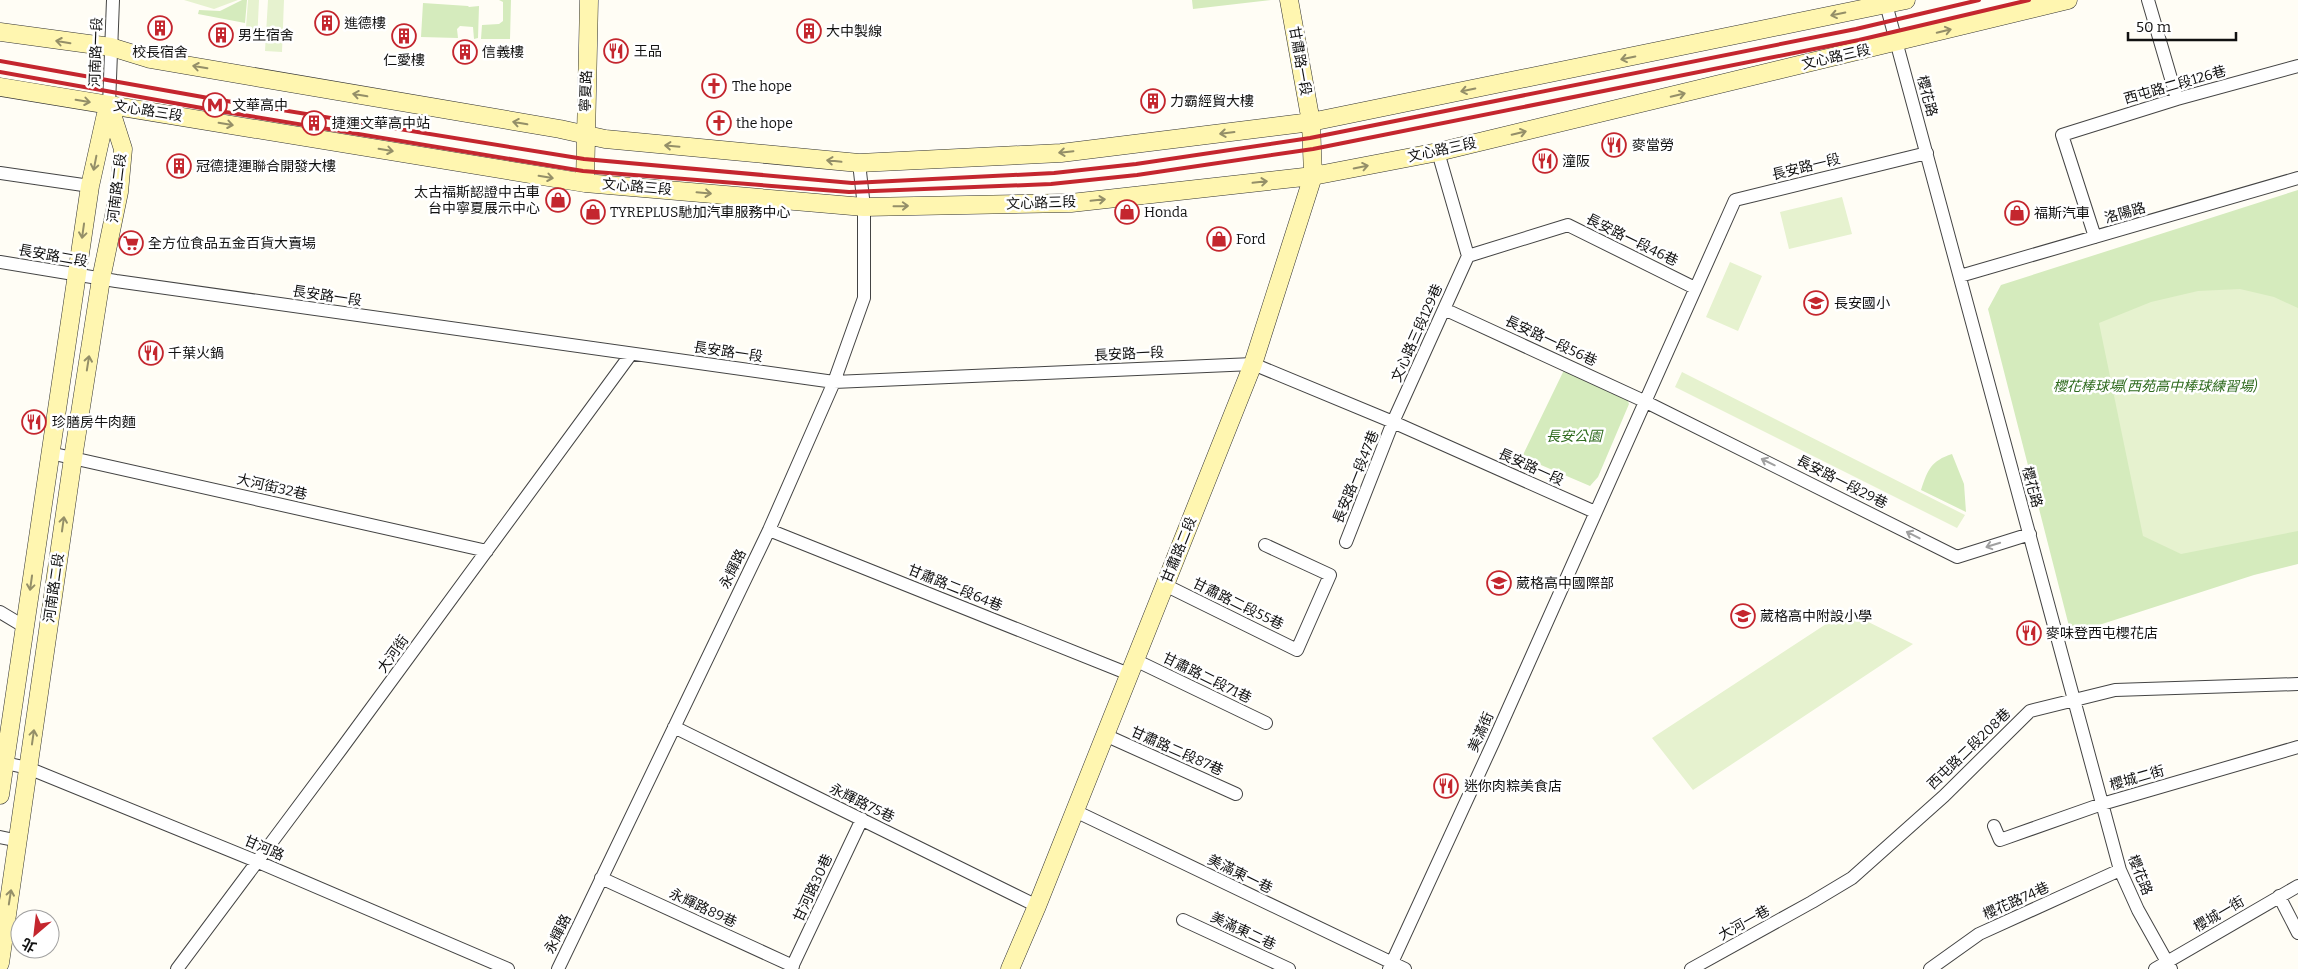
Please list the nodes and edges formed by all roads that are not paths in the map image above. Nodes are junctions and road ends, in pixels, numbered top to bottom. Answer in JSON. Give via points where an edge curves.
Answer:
{"nodes":[{"id":1,"x":112,"y":0,"type":"edge"},
{"id":2,"x":589,"y":0,"type":"edge"},
{"id":3,"x":1289,"y":0,"type":"edge"},
{"id":4,"x":1906,"y":0,"type":"edge"},
{"id":5,"x":2068,"y":0,"type":"edge"},
{"id":6,"x":2148,"y":0,"type":"edge"},
{"id":7,"x":1886,"y":4,"type":"junction"},
{"id":8,"x":0,"y":32,"type":"edge"},
{"id":9,"x":1897,"y":43,"type":"junction"},
{"id":10,"x":111,"y":48,"type":"junction"},
{"id":11,"x":2298,"y":66,"type":"edge"},
{"id":12,"x":0,"y":87,"type":"edge"},
{"id":13,"x":2177,"y":99,"type":"junction"},
{"id":14,"x":108,"y":105,"type":"junction"},
{"id":15,"x":1311,"y":122,"type":"junction"},
{"id":16,"x":585,"y":136,"type":"junction"},
{"id":17,"x":1438,"y":152,"type":"junction"},
{"id":18,"x":1927,"y":154,"type":"junction"},
{"id":19,"x":859,"y":164,"type":"junction"},
{"id":20,"x":0,"y":173,"type":"edge"},
{"id":21,"x":1313,"y":176,"type":"junction"},
{"id":22,"x":2298,"y":178,"type":"edge"},
{"id":23,"x":586,"y":183,"type":"junction"},
{"id":24,"x":90,"y":186,"type":"junction"},
{"id":25,"x":864,"y":207,"type":"junction"},
{"id":26,"x":2094,"y":238,"type":"junction"},
{"id":27,"x":1468,"y":256,"type":"junction"},
{"id":28,"x":0,"y":262,"type":"edge"},
{"id":29,"x":77,"y":275,"type":"junction"},
{"id":30,"x":1960,"y":276,"type":"junction"},
{"id":31,"x":101,"y":279,"type":"junction"},
{"id":32,"x":1695,"y":288,"type":"junction"},
{"id":33,"x":1444,"y":309,"type":"junction"},
{"id":34,"x":630,"y":354,"type":"junction"},
{"id":35,"x":1253,"y":364,"type":"junction"},
{"id":36,"x":834,"y":382,"type":"junction"},
{"id":37,"x":1644,"y":402,"type":"junction"},
{"id":38,"x":1393,"y":422,"type":"junction"},
{"id":39,"x":50,"y":453,"type":"junction"},
{"id":40,"x":73,"y":458,"type":"junction"},
{"id":41,"x":1595,"y":512,"type":"junction"},
{"id":42,"x":769,"y":530,"type":"junction"},
{"id":43,"x":2030,"y":534,"type":"junction"},
{"id":44,"x":1346,"y":542,"type":"dead end"},
{"id":45,"x":1265,"y":545,"type":"dead end"},
{"id":46,"x":487,"y":551,"type":"junction"},
{"id":47,"x":1165,"y":585,"type":"junction"},
{"id":48,"x":0,"y":612,"type":"edge"},
{"id":49,"x":25,"y":627,"type":"junction"},
{"id":50,"x":1132,"y":667,"type":"junction"},
{"id":51,"x":2298,"y":684,"type":"edge"},
{"id":52,"x":2074,"y":700,"type":"junction"},
{"id":53,"x":1266,"y":723,"type":"dead end"},
{"id":54,"x":674,"y":727,"type":"junction"},
{"id":55,"x":1105,"y":735,"type":"junction"},
{"id":56,"x":2298,"y":746,"type":"edge"},
{"id":57,"x":5,"y":763,"type":"junction"},
{"id":58,"x":28,"y":768,"type":"junction"},
{"id":59,"x":1236,"y":794,"type":"dead end"},
{"id":60,"x":0,"y":795,"type":"edge"},
{"id":61,"x":2102,"y":804,"type":"junction"},
{"id":62,"x":1075,"y":811,"type":"junction"},
{"id":63,"x":862,"y":819,"type":"junction"},
{"id":64,"x":1994,"y":826,"type":"dead end"},
{"id":65,"x":0,"y":837,"type":"edge"},
{"id":66,"x":19,"y":840,"type":"junction"},
{"id":67,"x":256,"y":861,"type":"junction"},
{"id":68,"x":2120,"y":870,"type":"junction"},
{"id":69,"x":601,"y":878,"type":"junction"},
{"id":70,"x":2298,"y":886,"type":"edge"},
{"id":71,"x":2279,"y":896,"type":"junction"},
{"id":72,"x":1812,"y":902,"type":"joint"},
{"id":73,"x":1037,"y":906,"type":"junction"},
{"id":74,"x":1183,"y":920,"type":"dead end"},
{"id":75,"x":2298,"y":933,"type":"edge"},
{"id":76,"x":0,"y":963,"type":"edge"},
{"id":77,"x":2169,"y":965,"type":"edge"},
{"id":78,"x":1390,"y":966,"type":"edge"},
{"id":79,"x":792,"y":967,"type":"edge"},
{"id":80,"x":177,"y":969,"type":"edge"},
{"id":81,"x":508,"y":969,"type":"edge"},
{"id":82,"x":558,"y":969,"type":"edge"},
{"id":83,"x":1010,"y":969,"type":"edge"},
{"id":84,"x":1289,"y":969,"type":"edge"},
{"id":85,"x":1405,"y":969,"type":"edge"},
{"id":86,"x":1691,"y":969,"type":"edge"},
{"id":87,"x":1930,"y":969,"type":"edge"},
{"id":88,"x":2155,"y":969,"type":"edge"}],
"edges":[{"from":1,"to":10,"type":"street","name":"河南路一段"},
{"from":2,"to":16,"type":"main road","name":"寧夏路"},
{"from":3,"to":15,"type":"main road","name":"甘肅路一段"},
{"from":4,"to":7,"type":"main road"},
{"from":9,"to":5,"type":"main road","name":"文心路三段","one_way":true},
{"from":6,"to":13,"type":"street"},
{"from":7,"to":9,"type":"street","name":"櫻花路"},
{"from":7,"to":15,"type":"main road","one_way":true},
{"from":10,"to":8,"type":"main road","one_way":true},
{"from":17,"to":9,"type":"main road","name":"文心路三段","one_way":true},
{"from":9,"to":18,"type":"street","name":"櫻花路"},
{"from":10,"to":14,"type":"street","name":"河南路一段"},
{"from":16,"to":10,"type":"main road","one_way":true,"via":[[560,129],[150,59]]},
{"from":11,"to":13,"type":"street","name":"西屯路二段126巷"},
{"from":12,"to":14,"type":"main road","name":"文心路三段","one_way":true},
{"from":13,"to":26,"type":"street","name":"西屯路二段126巷","via":[[2062,135]]},
{"from":14,"to":23,"type":"main road","name":"文心路三段","one_way":true},
{"from":14,"to":24,"type":"main road","name":"河南路二段","one_way":true},
{"from":14,"to":31,"type":"main road","name":"河南路二段","via":[[123,150],[119,192]]},
{"from":15,"to":19,"type":"main road","one_way":true,"via":[[1061,153]]},
{"from":15,"to":21,"type":"main road","name":"甘肅路二段"},
{"from":19,"to":16,"type":"main road","one_way":true},
{"from":16,"to":23,"type":"main road","name":"寧夏路"},
{"from":21,"to":17,"type":"main road","name":"文心路三段","one_way":true},
{"from":17,"to":27,"type":"street"},
{"from":18,"to":30,"type":"street","name":"櫻花路"},
{"from":18,"to":32,"type":"street","name":"長安路一段","via":[[1735,200]]},
{"from":19,"to":25,"type":"street","name":"永輝路"},
{"from":20,"to":24,"type":"street"},
{"from":25,"to":21,"type":"main road","name":"文心路三段","one_way":true,"via":[[1071,203]]},
{"from":21,"to":35,"type":"main road","name":"甘肅路二段"},
{"from":22,"to":26,"type":"street","name":"洛陽路"},
{"from":23,"to":25,"type":"main road","name":"文心路三段","one_way":true},
{"from":24,"to":29,"type":"main road","name":"河南路二段","one_way":true},
{"from":25,"to":36,"type":"street","name":"永輝路","via":[[864,298]]},
{"from":26,"to":30,"type":"street","name":"洛陽路"},
{"from":27,"to":32,"type":"street","name":"長安路一段46巷","via":[[1568,225]]},
{"from":27,"to":33,"type":"street","name":"文心路三段129巷"},
{"from":28,"to":29,"type":"street","name":"長安路二段"},
{"from":29,"to":31,"type":"street","name":"長安路二段"},
{"from":29,"to":39,"type":"main road","name":"河南路二段"},
{"from":30,"to":43,"type":"street","name":"櫻花路"},
{"from":31,"to":34,"type":"street","name":"長安路一段"},
{"from":40,"to":31,"type":"main road","name":"河南路二段","one_way":true},
{"from":32,"to":37,"type":"street","name":"長安路一段"},
{"from":33,"to":37,"type":"street","name":"長安路一段56巷"},
{"from":33,"to":38,"type":"street","name":"文心路三段129巷"},
{"from":34,"to":36,"type":"street","name":"長安路一段"},
{"from":34,"to":46,"type":"street","name":"大河街"},
{"from":35,"to":36,"type":"street","name":"長安路一段"},
{"from":35,"to":38,"type":"street","name":"長安路一段"},
{"from":35,"to":47,"type":"main road","name":"甘肅路二段"},
{"from":36,"to":42,"type":"street","name":"永輝路"},
{"from":37,"to":41,"type":"street","name":"長安路一段"},
{"from":43,"to":37,"type":"street","name":"長安路一段29巷","one_way":true,"via":[[1957,557]]},
{"from":38,"to":41,"type":"street","name":"長安路一段"},
{"from":38,"to":44,"type":"street","name":"長安路一段47巷"},
{"from":39,"to":40,"type":"street","name":"大河街32巷"},
{"from":39,"to":49,"type":"main road","name":"河南路二段","one_way":true},
{"from":40,"to":46,"type":"street","name":"大河街32巷"},
{"from":58,"to":40,"type":"main road","name":"河南路二段","one_way":true},
{"from":41,"to":78,"type":"street","name":"美滿街"},
{"from":42,"to":50,"type":"street","name":"甘肅路二段64巷"},
{"from":42,"to":54,"type":"street","name":"永輝路"},
{"from":43,"to":52,"type":"street","name":"櫻花路"},
{"from":45,"to":47,"type":"street","name":"甘肅路二段55巷","via":[[1330,575],[1297,650]]},
{"from":46,"to":67,"type":"street","name":"大河街"},
{"from":47,"to":50,"type":"main road","name":"甘肅路二段"},
{"from":48,"to":49,"type":"street"},
{"from":49,"to":57,"type":"main road","name":"河南路二段"},
{"from":50,"to":53,"type":"street","name":"甘肅路二段71巷"},
{"from":50,"to":55,"type":"main road","name":"甘肅路二段"},
{"from":51,"to":52,"type":"street","name":"西屯路二段208巷","via":[[2115,690]]},
{"from":52,"to":61,"type":"street","name":"櫻花路"},
{"from":52,"to":72,"type":"street","name":"西屯路二段208巷","via":[[2030,711],[1944,796],[1852,878]]},
{"from":54,"to":63,"type":"street","name":"永輝路75巷"},
{"from":54,"to":69,"type":"street","name":"永輝路"},
{"from":55,"to":59,"type":"street","name":"甘肅路二段87巷"},
{"from":55,"to":62,"type":"main road","name":"甘肅路二段"},
{"from":56,"to":61,"type":"street","name":"櫻城二街"},
{"from":57,"to":58,"type":"street","name":"甘河路"},
{"from":57,"to":60,"type":"main road","name":"河南路二段"},
{"from":58,"to":66,"type":"main road","name":"河南路二段"},
{"from":58,"to":67,"type":"street","name":"甘河路"},
{"from":61,"to":64,"type":"street","name":"櫻城二街","via":[[2000,840]]},
{"from":61,"to":68,"type":"street","name":"櫻花路"},
{"from":62,"to":73,"type":"main road","name":"甘肅路二段"},
{"from":62,"to":78,"type":"street","name":"美滿東一巷"},
{"from":63,"to":73,"type":"street","name":"永輝路75巷"},
{"from":63,"to":79,"type":"street","name":"甘河路30巷"},
{"from":65,"to":66,"type":"street"},
{"from":76,"to":66,"type":"main road","name":"河南路二段","one_way":true},
{"from":67,"to":80,"type":"street","name":"大河街"},
{"from":67,"to":81,"type":"street","name":"甘河路"},
{"from":68,"to":77,"type":"street","name":"櫻花路"},
{"from":68,"to":87,"type":"street","name":"櫻花路74巷","via":[[1979,934]]},
{"from":69,"to":79,"type":"street","name":"永輝路89巷"},
{"from":69,"to":82,"type":"street","name":"永輝路"},
{"from":70,"to":71,"type":"street","name":"櫻城一街"},
{"from":71,"to":75,"type":"street"},
{"from":71,"to":77,"type":"street","name":"櫻城一街"},
{"from":72,"to":86,"type":"street","name":"大河一巷"},
{"from":73,"to":83,"type":"main road","name":"甘肅路二段"},
{"from":74,"to":84,"type":"street","name":"美滿東二巷"},
{"from":77,"to":88,"type":"street","name":"櫻城一街"},
{"from":78,"to":85,"type":"street","name":"美滿東一巷"}]}
